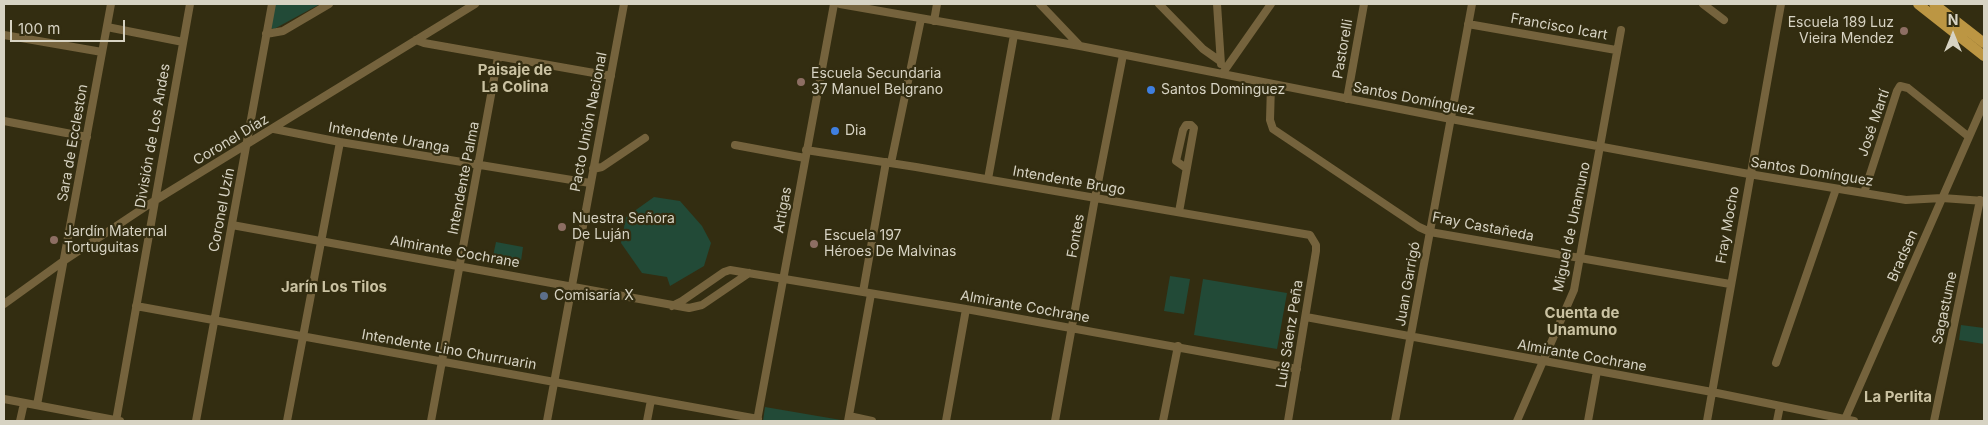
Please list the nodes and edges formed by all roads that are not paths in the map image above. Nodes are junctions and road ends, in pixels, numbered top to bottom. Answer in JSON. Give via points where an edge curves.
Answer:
{"nodes":[{"id":1,"x":111,"y":4,"type":"edge"},
{"id":2,"x":190,"y":4,"type":"edge"},
{"id":3,"x":272,"y":4,"type":"edge"},
{"id":4,"x":329,"y":4,"type":"edge"},
{"id":5,"x":475,"y":4,"type":"edge"},
{"id":6,"x":624,"y":4,"type":"edge"},
{"id":7,"x":834,"y":4,"type":"edge"},
{"id":8,"x":840,"y":4,"type":"edge"},
{"id":9,"x":937,"y":4,"type":"edge"},
{"id":10,"x":1040,"y":4,"type":"edge"},
{"id":11,"x":1159,"y":4,"type":"edge"},
{"id":12,"x":1217,"y":4,"type":"edge"},
{"id":13,"x":1271,"y":4,"type":"edge"},
{"id":14,"x":1364,"y":4,"type":"edge"},
{"id":15,"x":1472,"y":4,"type":"edge"},
{"id":16,"x":1703,"y":4,"type":"edge"},
{"id":17,"x":1781,"y":4,"type":"edge"},
{"id":18,"x":1918,"y":4,"type":"edge"},
{"id":19,"x":1934,"y":4,"type":"edge"},
{"id":20,"x":921,"y":19,"type":"junction"},
{"id":21,"x":1724,"y":20,"type":"dead end"},
{"id":22,"x":934,"y":21,"type":"junction"},
{"id":23,"x":1468,"y":24,"type":"junction"},
{"id":24,"x":106,"y":27,"type":"junction"},
{"id":25,"x":1621,"y":30,"type":"dead end"},
{"id":26,"x":266,"y":34,"type":"junction"},
{"id":27,"x":4,"y":35,"type":"edge"},
{"id":28,"x":1014,"y":35,"type":"junction"},
{"id":29,"x":416,"y":40,"type":"junction"},
{"id":30,"x":183,"y":42,"type":"junction"},
{"id":31,"x":1984,"y":44,"type":"edge"},
{"id":32,"x":1080,"y":46,"type":"junction"},
{"id":33,"x":1616,"y":50,"type":"junction"},
{"id":34,"x":102,"y":52,"type":"junction"},
{"id":35,"x":1123,"y":55,"type":"junction"},
{"id":36,"x":1984,"y":56,"type":"edge"},
{"id":37,"x":498,"y":57,"type":"junction"},
{"id":38,"x":1220,"y":61,"type":"junction"},
{"id":39,"x":1222,"y":74,"type":"junction"},
{"id":40,"x":611,"y":76,"type":"junction"},
{"id":41,"x":1271,"y":84,"type":"junction"},
{"id":42,"x":1347,"y":99,"type":"junction"},
{"id":43,"x":1984,"y":103,"type":"edge"},
{"id":44,"x":1451,"y":119,"type":"junction"},
{"id":45,"x":4,"y":121,"type":"edge"},
{"id":46,"x":274,"y":129,"type":"junction"},
{"id":47,"x":87,"y":137,"type":"junction"},
{"id":48,"x":1969,"y":137,"type":"junction"},
{"id":49,"x":645,"y":138,"type":"dead end"},
{"id":50,"x":340,"y":142,"type":"junction"},
{"id":51,"x":247,"y":145,"type":"junction"},
{"id":52,"x":734,"y":145,"type":"dead end"},
{"id":53,"x":1601,"y":148,"type":"junction"},
{"id":54,"x":806,"y":154,"type":"junction"},
{"id":55,"x":888,"y":163,"type":"junction"},
{"id":56,"x":480,"y":165,"type":"junction"},
{"id":57,"x":1186,"y":168,"type":"junction"},
{"id":58,"x":593,"y":169,"type":"junction"},
{"id":59,"x":1749,"y":174,"type":"junction"},
{"id":60,"x":988,"y":179,"type":"junction"},
{"id":61,"x":590,"y":183,"type":"junction"},
{"id":62,"x":1836,"y":189,"type":"junction"},
{"id":63,"x":1864,"y":193,"type":"junction"},
{"id":64,"x":1095,"y":198,"type":"junction"},
{"id":65,"x":1942,"y":198,"type":"junction"},
{"id":66,"x":154,"y":201,"type":"junction"},
{"id":67,"x":1982,"y":201,"type":"edge"},
{"id":68,"x":1180,"y":212,"type":"junction"},
{"id":69,"x":232,"y":225,"type":"junction"},
{"id":70,"x":1430,"y":232,"type":"junction"},
{"id":71,"x":322,"y":240,"type":"junction"},
{"id":72,"x":1316,"y":251,"type":"joint"},
{"id":73,"x":1580,"y":258,"type":"junction"},
{"id":74,"x":65,"y":260,"type":"junction"},
{"id":75,"x":460,"y":266,"type":"junction"},
{"id":76,"x":749,"y":273,"type":"junction"},
{"id":77,"x":783,"y":278,"type":"junction"},
{"id":78,"x":1730,"y":284,"type":"junction"},
{"id":79,"x":571,"y":286,"type":"junction"},
{"id":80,"x":867,"y":293,"type":"junction"},
{"id":81,"x":4,"y":304,"type":"edge"},
{"id":82,"x":136,"y":306,"type":"junction"},
{"id":83,"x":672,"y":306,"type":"junction"},
{"id":84,"x":966,"y":309,"type":"junction"},
{"id":85,"x":1306,"y":317,"type":"junction"},
{"id":86,"x":214,"y":320,"type":"junction"},
{"id":87,"x":1073,"y":328,"type":"junction"},
{"id":88,"x":304,"y":337,"type":"junction"},
{"id":89,"x":1410,"y":338,"type":"junction"},
{"id":90,"x":1178,"y":346,"type":"junction"},
{"id":91,"x":442,"y":361,"type":"junction"},
{"id":92,"x":1542,"y":361,"type":"junction"},
{"id":93,"x":1776,"y":363,"type":"dead end"},
{"id":94,"x":1297,"y":369,"type":"junction"},
{"id":95,"x":1597,"y":371,"type":"junction"},
{"id":96,"x":554,"y":382,"type":"junction"},
{"id":97,"x":1712,"y":392,"type":"junction"},
{"id":98,"x":4,"y":399,"type":"edge"},
{"id":99,"x":651,"y":400,"type":"junction"},
{"id":100,"x":24,"y":403,"type":"junction"},
{"id":101,"x":37,"y":405,"type":"junction"},
{"id":102,"x":1780,"y":406,"type":"junction"},
{"id":103,"x":848,"y":419,"type":"edge"},
{"id":104,"x":1845,"y":419,"type":"junction"},
{"id":105,"x":758,"y":420,"type":"edge"},
{"id":106,"x":20,"y":421,"type":"edge"},
{"id":107,"x":118,"y":421,"type":"edge"},
{"id":108,"x":196,"y":421,"type":"edge"},
{"id":109,"x":287,"y":421,"type":"edge"},
{"id":110,"x":431,"y":421,"type":"edge"},
{"id":111,"x":547,"y":421,"type":"edge"},
{"id":112,"x":647,"y":421,"type":"edge"},
{"id":113,"x":872,"y":421,"type":"edge"},
{"id":114,"x":946,"y":421,"type":"edge"},
{"id":115,"x":1055,"y":421,"type":"edge"},
{"id":116,"x":1163,"y":421,"type":"edge"},
{"id":117,"x":1288,"y":421,"type":"edge"},
{"id":118,"x":1395,"y":421,"type":"edge"},
{"id":119,"x":1517,"y":421,"type":"edge"},
{"id":120,"x":1588,"y":421,"type":"edge"},
{"id":121,"x":1707,"y":421,"type":"edge"},
{"id":122,"x":1777,"y":421,"type":"edge"},
{"id":123,"x":1854,"y":421,"type":"edge"},
{"id":124,"x":1934,"y":421,"type":"edge"}],
"edges":[{"from":1,"to":24,"type":"street","name":"Sara de Eccleston"},
{"from":2,"to":30,"type":"street","name":"División de Los Andes"},
{"from":3,"to":26,"type":"street","name":"Coronel Uzín"},
{"from":4,"to":26,"type":"street","via":[[283,31]]},
{"from":5,"to":29,"type":"street","name":"Coronel Díaz"},
{"from":6,"to":40,"type":"street","name":"Pacto Unión Nacional"},
{"from":7,"to":54,"type":"street","name":"Artigas"},
{"from":8,"to":20,"type":"street","name":"Santos Domínguez"},
{"from":9,"to":22,"type":"street"},
{"from":10,"to":32,"type":"street"},
{"from":11,"to":38,"type":"street","via":[[1202,49]]},
{"from":12,"to":38,"type":"street"},
{"from":13,"to":39,"type":"street"},
{"from":14,"to":42,"type":"street","name":"Pastorelli"},
{"from":15,"to":23,"type":"street","name":"Juan Garrigó"},
{"from":16,"to":21,"type":"street"},
{"from":17,"to":59,"type":"street","name":"Fray Mocho"},
{"from":18,"to":36,"type":"main road"},
{"from":19,"to":31,"type":"main road"},
{"from":20,"to":22,"type":"street","name":"Santos Domínguez"},
{"from":20,"to":55,"type":"street"},
{"from":22,"to":28,"type":"street","name":"Santos Domínguez"},
{"from":23,"to":33,"type":"street","name":"Francisco Icart"},
{"from":23,"to":44,"type":"street","name":"Juan Garrigó"},
{"from":24,"to":30,"type":"street"},
{"from":24,"to":34,"type":"street","name":"Sara de Eccleston"},
{"from":25,"to":33,"type":"street","name":"Miguel de Unamuno"},
{"from":26,"to":51,"type":"street","name":"Coronel Uzín"},
{"from":27,"to":34,"type":"street"},
{"from":28,"to":32,"type":"street","name":"Santos Domínguez"},
{"from":28,"to":60,"type":"street"},
{"from":29,"to":37,"type":"street"},
{"from":29,"to":46,"type":"street","name":"Coronel Díaz"},
{"from":30,"to":66,"type":"street","name":"División de Los Andes"},
{"from":32,"to":35,"type":"street","name":"Santos Domínguez"},
{"from":33,"to":53,"type":"street","name":"Miguel de Unamuno"},
{"from":34,"to":47,"type":"street","name":"Sara de Eccleston"},
{"from":35,"to":39,"type":"street","name":"Santos Domínguez"},
{"from":35,"to":64,"type":"street","name":"Fontes"},
{"from":37,"to":40,"type":"street"},
{"from":37,"to":56,"type":"street","name":"Intendente Palma"},
{"from":38,"to":39,"type":"street"},
{"from":39,"to":41,"type":"street","name":"Santos Domínguez"},
{"from":40,"to":58,"type":"street","name":"Pacto Unión Nacional"},
{"from":41,"to":42,"type":"street","name":"Santos Domínguez"},
{"from":41,"to":70,"type":"street","name":"Fray Castañeda","via":[[1270,120],[1273,128]]},
{"from":42,"to":44,"type":"street","name":"Santos Domínguez"},
{"from":43,"to":48,"type":"street","name":"Bradsen"},
{"from":44,"to":53,"type":"street","name":"Santos Domínguez"},
{"from":44,"to":70,"type":"street","name":"Juan Garrigó"},
{"from":45,"to":47,"type":"street"},
{"from":46,"to":50,"type":"street","name":"Intendente Uranga"},
{"from":46,"to":51,"type":"street","name":"Coronel Díaz"},
{"from":47,"to":74,"type":"street","name":"Sara de Eccleston"},
{"from":48,"to":63,"type":"street","name":"José Martí","via":[[1908,88],[1900,86]]},
{"from":48,"to":65,"type":"street","name":"Bradsen"},
{"from":49,"to":58,"type":"street","via":[[602,167]]},
{"from":50,"to":56,"type":"street","name":"Intendente Uranga"},
{"from":50,"to":71,"type":"street"},
{"from":51,"to":66,"type":"street","name":"Coronel Díaz"},
{"from":51,"to":69,"type":"street","name":"Coronel Uzín"},
{"from":52,"to":54,"type":"street","name":"Intendente Brugo"},
{"from":53,"to":59,"type":"street","name":"Santos Domínguez"},
{"from":53,"to":73,"type":"street","name":"Miguel de Unamuno"},
{"from":54,"to":55,"type":"street","name":"Intendente Brugo"},
{"from":54,"to":77,"type":"street","name":"Artigas"},
{"from":55,"to":60,"type":"street","name":"Intendente Brugo"},
{"from":55,"to":80,"type":"street"},
{"from":56,"to":61,"type":"street","name":"Intendente Uranga"},
{"from":56,"to":75,"type":"street","name":"Intendente Palma"},
{"from":57,"to":57,"type":"street","via":[[1194,128],[1191,125],[1186,125],[1183,130],[1176,161]]},
{"from":57,"to":68,"type":"street"},
{"from":58,"to":61,"type":"street","name":"Pacto Unión Nacional"},
{"from":59,"to":62,"type":"street","name":"Santos Domínguez"},
{"from":59,"to":78,"type":"street","name":"Fray Mocho"},
{"from":60,"to":64,"type":"street","name":"Intendente Brugo"},
{"from":61,"to":79,"type":"street","name":"Pacto Unión Nacional"},
{"from":62,"to":63,"type":"street","name":"Santos Domínguez"},
{"from":62,"to":93,"type":"street"},
{"from":63,"to":65,"type":"street","name":"Santos Domínguez","via":[[1917,200]]},
{"from":64,"to":68,"type":"street","name":"Intendente Brugo"},
{"from":64,"to":87,"type":"street","name":"Fontes"},
{"from":65,"to":67,"type":"street","name":"Santos Domínguez"},
{"from":65,"to":104,"type":"street","name":"Bradsen"},
{"from":66,"to":74,"type":"street","name":"Coronel Díaz"},
{"from":66,"to":82,"type":"street","name":"División de Los Andes"},
{"from":67,"to":124,"type":"street","name":"Sagastume"},
{"from":68,"to":72,"type":"street","name":"Intendente Brugo","via":[[1310,235]]},
{"from":69,"to":71,"type":"street","name":"Almirante Cochrane"},
{"from":69,"to":86,"type":"street","name":"Coronel Uzín"},
{"from":70,"to":73,"type":"street","name":"Fray Castañeda"},
{"from":70,"to":89,"type":"street","name":"Juan Garrigó"},
{"from":71,"to":75,"type":"street","name":"Almirante Cochrane"},
{"from":71,"to":88,"type":"street"},
{"from":72,"to":85,"type":"street","name":"Luis Sáenz Peña"},
{"from":73,"to":78,"type":"street","name":"Fray Castañeda"},
{"from":73,"to":92,"type":"street","name":"Miguel de Unamuno","via":[[1574,290]]},
{"from":74,"to":81,"type":"street","name":"Coronel Díaz"},
{"from":74,"to":101,"type":"street","name":"Sara de Eccleston"},
{"from":75,"to":79,"type":"street","name":"Almirante Cochrane"},
{"from":75,"to":91,"type":"street","name":"Intendente Palma"},
{"from":76,"to":77,"type":"street","name":"Almirante Cochrane"},
{"from":76,"to":83,"type":"street","name":"Almirante Cochrane","via":[[702,305],[690,308]]},
{"from":76,"to":83,"type":"street","name":"Almirante Cochrane","via":[[724,272]]},
{"from":77,"to":80,"type":"street","name":"Almirante Cochrane"},
{"from":77,"to":105,"type":"street","name":"Artigas"},
{"from":78,"to":97,"type":"street","name":"Fray Mocho"},
{"from":79,"to":83,"type":"street","name":"Almirante Cochrane"},
{"from":79,"to":96,"type":"street","name":"Pacto Unión Nacional"},
{"from":80,"to":84,"type":"street","name":"Almirante Cochrane"},
{"from":80,"to":103,"type":"street"},
{"from":82,"to":86,"type":"street","name":"Intendente Lino Churruarin"},
{"from":82,"to":107,"type":"street","name":"División de Los Andes"},
{"from":84,"to":87,"type":"street","name":"Almirante Cochrane"},
{"from":84,"to":114,"type":"street"},
{"from":85,"to":89,"type":"street","name":"Almirante Cochrane"},
{"from":85,"to":94,"type":"street","name":"Luis Sáenz Peña"},
{"from":86,"to":88,"type":"street","name":"Intendente Lino Churruarin"},
{"from":86,"to":108,"type":"street","name":"Coronel Uzín"},
{"from":87,"to":90,"type":"street","name":"Almirante Cochrane"},
{"from":87,"to":115,"type":"street","name":"Fontes"},
{"from":88,"to":91,"type":"street","name":"Intendente Lino Churruarin"},
{"from":88,"to":109,"type":"street"},
{"from":89,"to":92,"type":"street","name":"Almirante Cochrane"},
{"from":89,"to":118,"type":"street","name":"Juan Garrigó"},
{"from":90,"to":94,"type":"street","name":"Almirante Cochrane"},
{"from":90,"to":116,"type":"street"},
{"from":91,"to":96,"type":"street","name":"Intendente Lino Churruarin"},
{"from":91,"to":110,"type":"street","name":"Intendente Palma"},
{"from":92,"to":95,"type":"street","name":"Almirante Cochrane"},
{"from":92,"to":119,"type":"street","name":"Miguel de Unamuno"},
{"from":94,"to":117,"type":"street","name":"Luis Sáenz Peña"},
{"from":95,"to":97,"type":"street","name":"Almirante Cochrane"},
{"from":95,"to":120,"type":"street"},
{"from":96,"to":99,"type":"street","name":"Intendente Lino Churruarin"},
{"from":96,"to":111,"type":"street","name":"Pacto Unión Nacional"},
{"from":97,"to":102,"type":"street","name":"Almirante Cochrane"},
{"from":97,"to":121,"type":"street","name":"Fray Mocho"},
{"from":98,"to":100,"type":"street"},
{"from":99,"to":105,"type":"street","name":"Intendente Lino Churruarin"},
{"from":99,"to":112,"type":"street"},
{"from":100,"to":101,"type":"street"},
{"from":100,"to":106,"type":"street"},
{"from":101,"to":107,"type":"street"},
{"from":102,"to":104,"type":"street","name":"Almirante Cochrane"},
{"from":102,"to":122,"type":"street"},
{"from":103,"to":113,"type":"street"},
{"from":104,"to":123,"type":"street","name":"Almirante Cochrane"}]}
